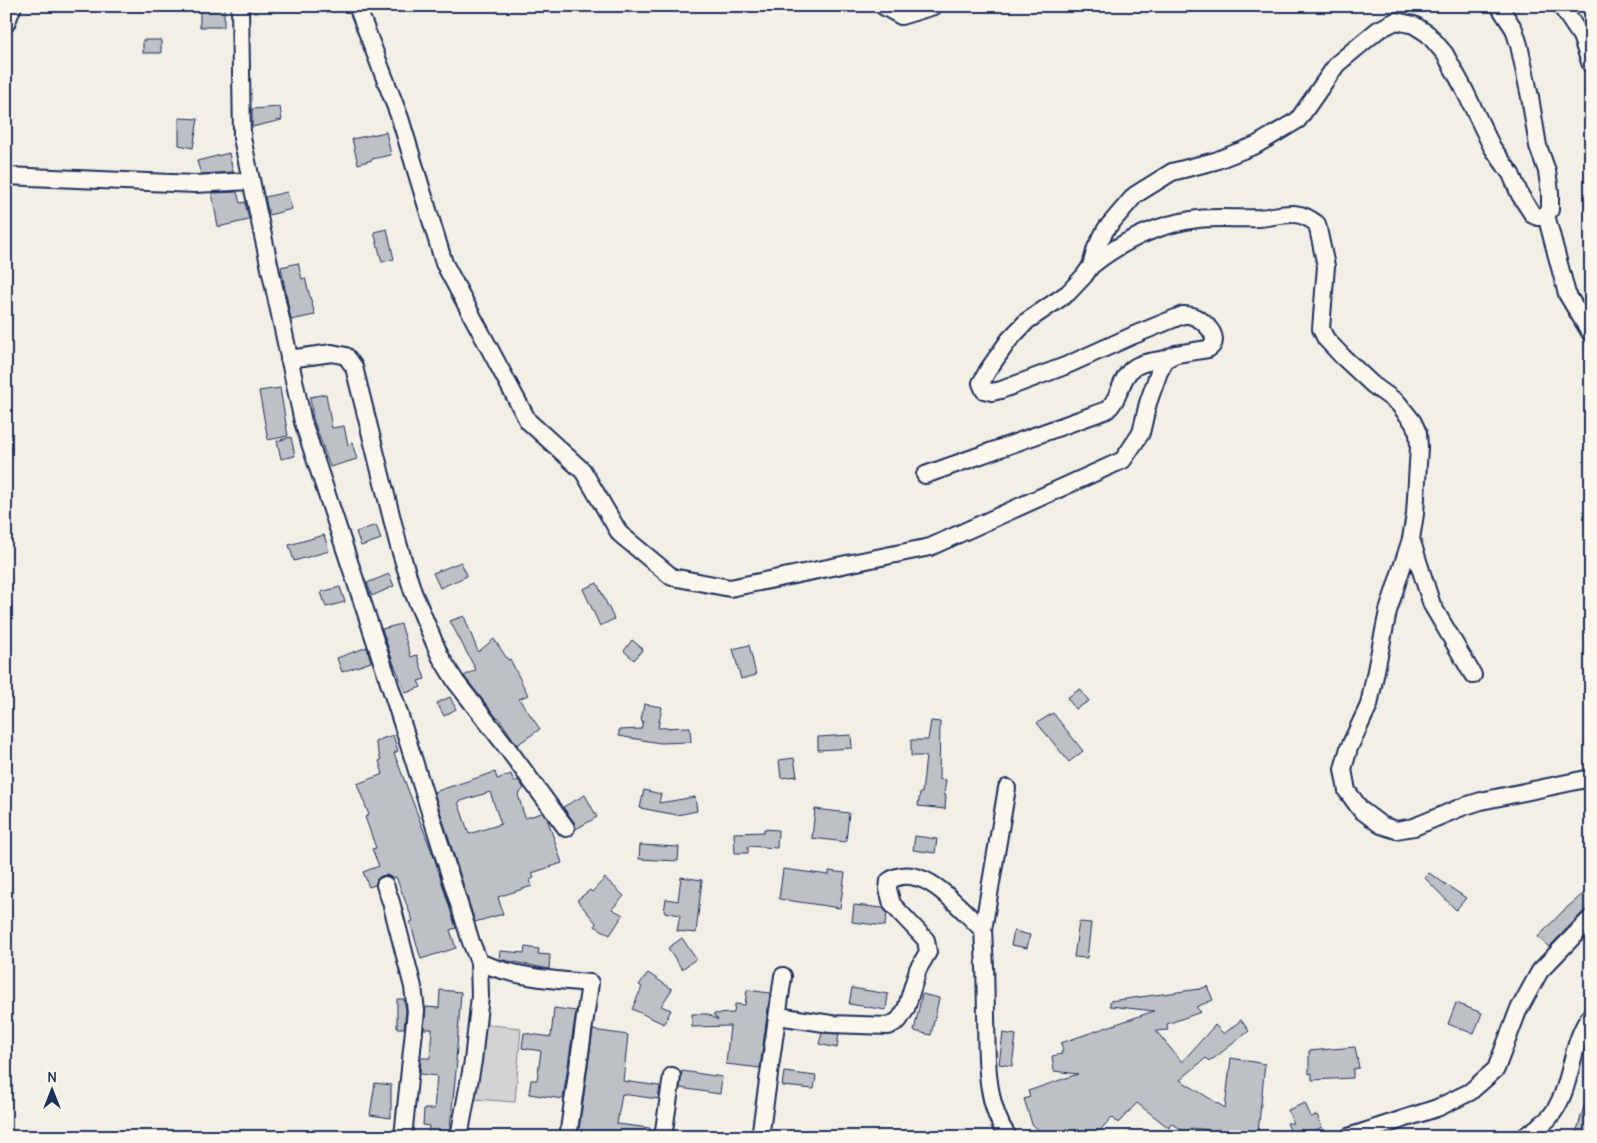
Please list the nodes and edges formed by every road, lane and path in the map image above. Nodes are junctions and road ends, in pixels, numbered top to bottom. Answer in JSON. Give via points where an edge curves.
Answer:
{"nodes":[{"id":1,"x":13,"y":6,"type":"edge"},
{"id":2,"x":240,"y":6,"type":"edge"},
{"id":3,"x":357,"y":6,"type":"edge"},
{"id":4,"x":883,"y":6,"type":"edge"},
{"id":5,"x":934,"y":6,"type":"edge"},
{"id":6,"x":1499,"y":6,"type":"edge"},
{"id":7,"x":1561,"y":6,"type":"edge"},
{"id":8,"x":6,"y":24,"type":"edge"},
{"id":9,"x":1591,"y":65,"type":"edge"},
{"id":10,"x":6,"y":176,"type":"edge"},
{"id":11,"x":251,"y":181,"type":"junction"},
{"id":12,"x":1546,"y":215,"type":"junction"},
{"id":13,"x":1091,"y":266,"type":"junction"},
{"id":14,"x":1591,"y":334,"type":"edge"},
{"id":15,"x":289,"y":359,"type":"junction"},
{"id":16,"x":1166,"y":359,"type":"junction"},
{"id":17,"x":925,"y":475,"type":"dead end"},
{"id":18,"x":1411,"y":539,"type":"junction"},
{"id":19,"x":1473,"y":675,"type":"dead end"},
{"id":20,"x":1591,"y":778,"type":"edge"},
{"id":21,"x":1007,"y":788,"type":"dead end"},
{"id":22,"x":566,"y":828,"type":"dead end"},
{"id":23,"x":385,"y":885,"type":"dead end"},
{"id":24,"x":1591,"y":918,"type":"edge"},
{"id":25,"x":983,"y":930,"type":"junction"},
{"id":26,"x":479,"y":962,"type":"junction"},
{"id":27,"x":783,"y":976,"type":"dead end"},
{"id":28,"x":1591,"y":1015,"type":"edge"},
{"id":29,"x":778,"y":1016,"type":"junction"},
{"id":30,"x":672,"y":1076,"type":"dead end"},
{"id":31,"x":403,"y":1137,"type":"edge"},
{"id":32,"x":459,"y":1137,"type":"edge"},
{"id":33,"x":568,"y":1137,"type":"edge"},
{"id":34,"x":663,"y":1137,"type":"edge"},
{"id":35,"x":760,"y":1137,"type":"edge"},
{"id":36,"x":1008,"y":1137,"type":"edge"},
{"id":37,"x":1348,"y":1137,"type":"edge"},
{"id":38,"x":1524,"y":1137,"type":"edge"}],
"edges":[{"from":1,"to":8,"type":"street"},
{"from":2,"to":11,"type":"street","via":[[242,138]]},
{"from":3,"to":16,"type":"street","via":[[400,118],[444,263],[528,421],[583,471],[620,534],[672,577],[730,588],[930,547],[1123,460],[1141,433],[1148,403]]},
{"from":4,"to":5,"type":"street","via":[[901,16]]},
{"from":6,"to":12,"type":"street","via":[[1514,29],[1519,45],[1538,146],[1547,171],[1550,210]]},
{"from":7,"to":9,"type":"street","via":[[1581,36]]},
{"from":10,"to":11,"type":"street","via":[[195,184]]},
{"from":11,"to":15,"type":"street"},
{"from":12,"to":13,"type":"street","via":[[1533,215],[1520,196],[1445,54],[1428,34],[1414,25],[1396,21],[1378,30],[1337,64],[1298,120],[1256,145],[1215,161],[1172,172],[1136,195],[1106,229]]},
{"from":12,"to":14,"type":"street","via":[[1567,294]]},
{"from":13,"to":16,"type":"street","via":[[1068,293],[1027,321],[1009,340],[980,383],[981,387],[992,392],[1027,381],[1183,316],[1196,318],[1213,332],[1213,347]]},
{"from":13,"to":18,"type":"street","via":[[1123,243],[1160,228],[1196,220],[1295,214],[1307,216],[1317,224],[1325,257],[1321,329],[1342,357],[1398,403],[1418,433],[1419,463]]},
{"from":15,"to":22,"type":"street","via":[[332,353],[346,356],[354,367],[398,543],[440,656]]},
{"from":15,"to":26,"type":"street","via":[[303,422]]},
{"from":16,"to":17,"type":"street","via":[[1134,367],[1126,376],[1114,403],[1106,410]]},
{"from":18,"to":19,"type":"street","via":[[1432,605]]},
{"from":18,"to":20,"type":"street","via":[[1388,611],[1369,705],[1343,769],[1347,791],[1361,810],[1381,825],[1396,830],[1414,827],[1481,801]]},
{"from":21,"to":25,"type":"street"},
{"from":23,"to":31,"type":"street","via":[[413,987],[416,1011]]},
{"from":24,"to":37,"type":"street","via":[[1540,972],[1518,1010],[1496,1069],[1470,1092],[1437,1108]]},
{"from":25,"to":29,"type":"street","via":[[936,886],[913,875],[896,876],[889,881],[892,904],[926,940],[928,952],[918,969],[900,1020],[889,1026],[831,1024]]},
{"from":25,"to":36,"type":"street","via":[[988,1074],[993,1103]]},
{"from":26,"to":32,"type":"street","via":[[480,996]]},
{"from":26,"to":33,"type":"street","via":[[496,970],[517,974],[590,983]]},
{"from":27,"to":29,"type":"street"},
{"from":28,"to":38,"type":"street","via":[[1582,1027],[1566,1088],[1548,1118]]},
{"from":29,"to":35,"type":"street"},
{"from":30,"to":34,"type":"street"}]}
